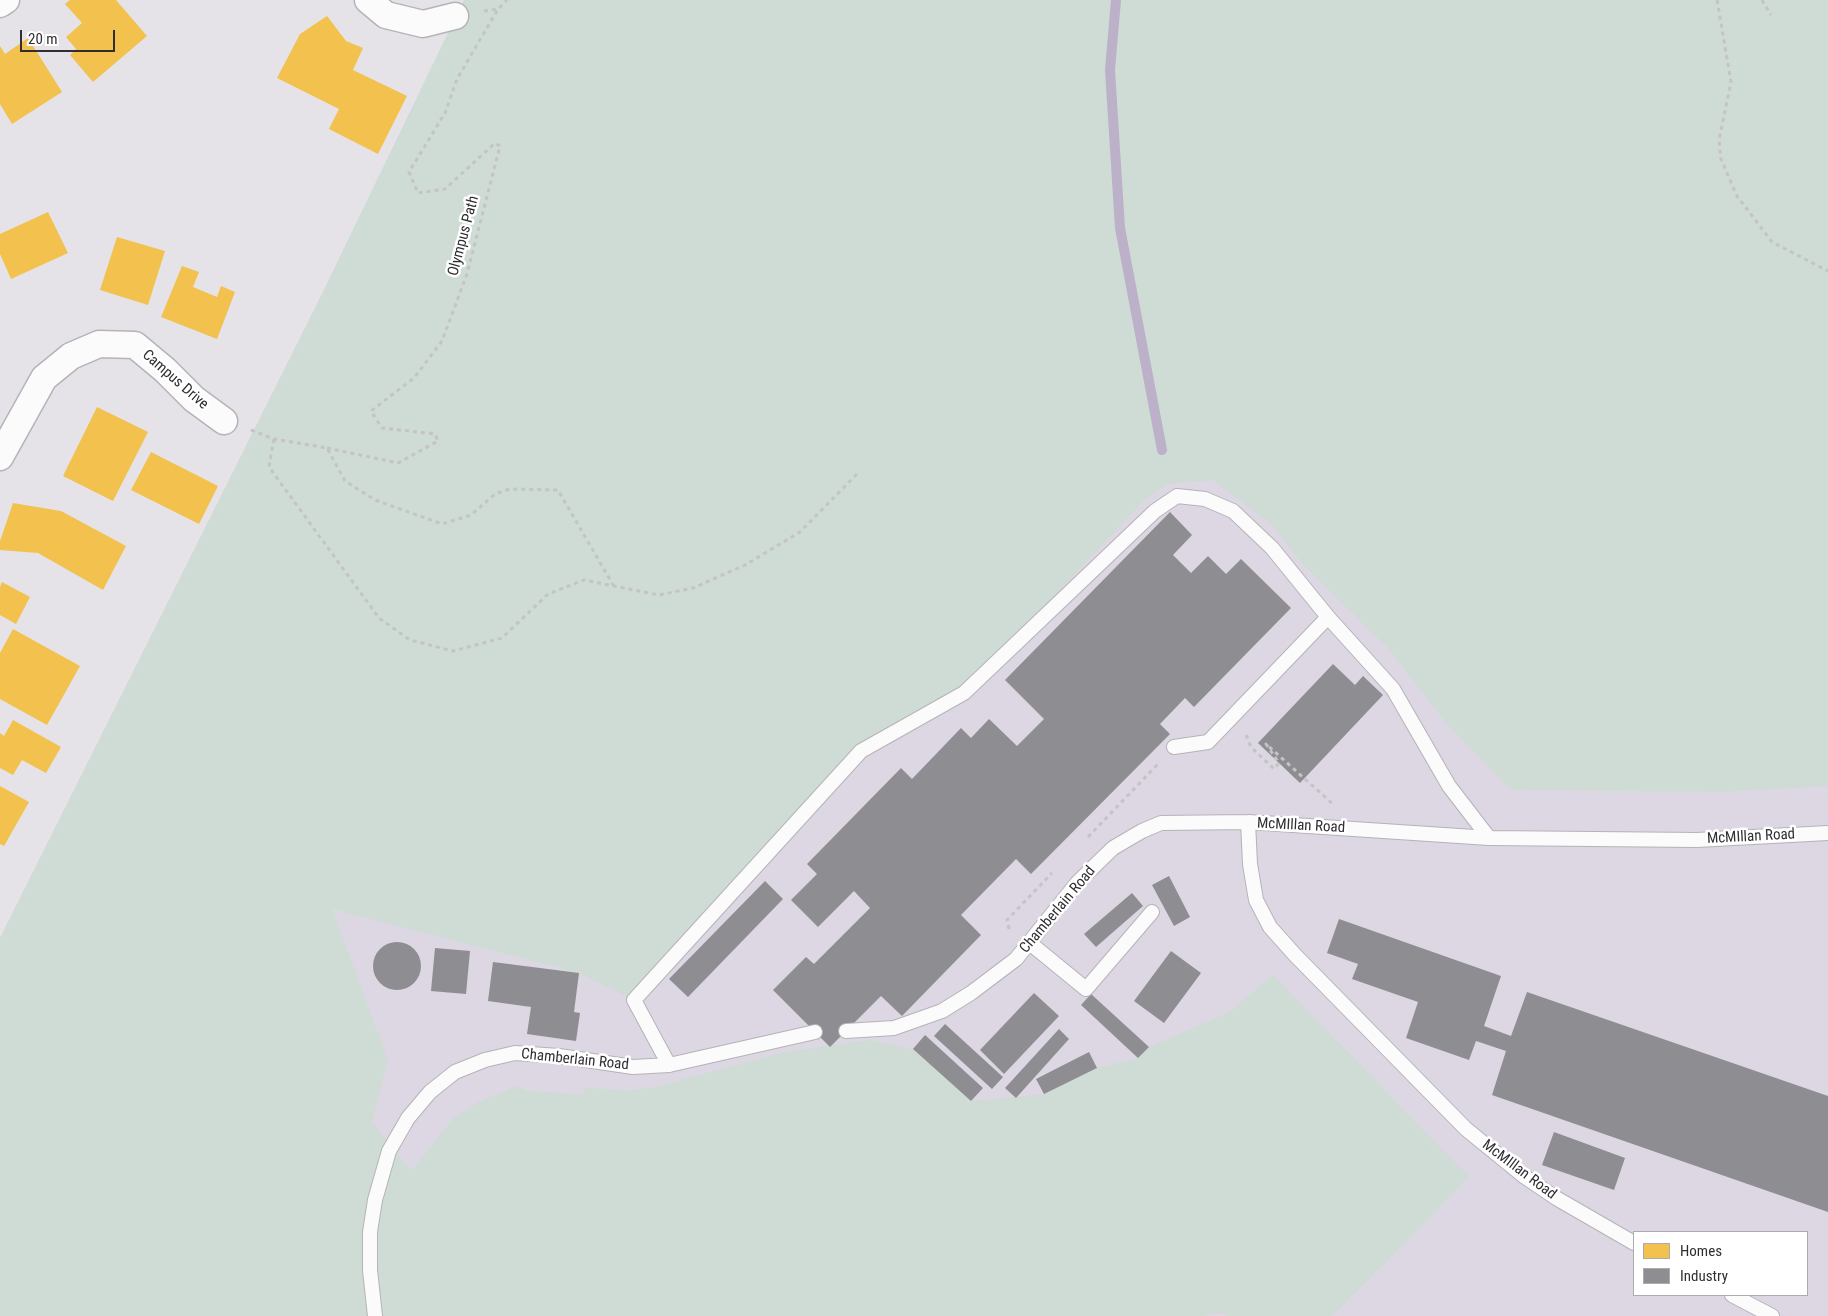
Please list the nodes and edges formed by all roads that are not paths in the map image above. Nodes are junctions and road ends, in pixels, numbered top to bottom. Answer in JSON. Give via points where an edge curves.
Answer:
{"nodes":[{"id":1,"x":6,"y":0,"type":"edge"},
{"id":2,"x":368,"y":0,"type":"edge"},
{"id":3,"x":0,"y":4,"type":"edge"},
{"id":4,"x":455,"y":16,"type":"dead end"},
{"id":5,"x":224,"y":421,"type":"road end"},
{"id":6,"x":0,"y":456,"type":"edge"},
{"id":7,"x":1328,"y":617,"type":"junction"},
{"id":8,"x":1174,"y":747,"type":"dead end"},
{"id":9,"x":1248,"y":822,"type":"junction"},
{"id":10,"x":1828,"y":833,"type":"edge"},
{"id":11,"x":1489,"y":838,"type":"junction"},
{"id":12,"x":1152,"y":912,"type":"dead end"},
{"id":13,"x":1031,"y":944,"type":"junction"},
{"id":14,"x":846,"y":1031,"type":"dead end"},
{"id":15,"x":815,"y":1032,"type":"dead end"},
{"id":16,"x":669,"y":1065,"type":"junction"},
{"id":17,"x":1633,"y":1243,"type":"edge"},
{"id":18,"x":1734,"y":1296,"type":"edge"},
{"id":19,"x":375,"y":1316,"type":"edge"},
{"id":20,"x":1772,"y":1316,"type":"edge"}],
"edges":[{"from":1,"to":3,"type":"street"},
{"from":2,"to":4,"type":"street","via":[[386,15],[423,24]]},
{"from":5,"to":6,"type":"street","name":"Campus Drive","via":[[194,399],[135,345],[99,344],[71,356],[44,378]]},
{"from":7,"to":8,"type":"lane","via":[[1208,742]]},
{"from":7,"to":11,"type":"lane","via":[[1393,690],[1449,786]]},
{"from":7,"to":16,"type":"lane","via":[[1272,548],[1233,510],[1205,499],[1177,496],[1155,511],[964,693],[861,751],[634,1000]]},
{"from":9,"to":11,"type":"lane","name":"McMIllan Road"},
{"from":9,"to":13,"type":"lane","name":"Chamberlain Road","via":[[1161,824],[1142,831],[1113,848],[1078,882]]},
{"from":9,"to":17,"type":"lane","name":"McMIllan Road","via":[[1256,900],[1270,927],[1295,955],[1488,1147],[1556,1198]]},
{"from":10,"to":11,"type":"lane","name":"McMIllan Road","via":[[1697,840]]},
{"from":12,"to":13,"type":"lane","via":[[1086,989]]},
{"from":13,"to":14,"type":"lane","name":"Chamberlain Road","via":[[971,994],[942,1011],[894,1028]]},
{"from":15,"to":16,"type":"lane","name":"Chamberlain Road"},
{"from":16,"to":19,"type":"lane","name":"Chamberlain Road","via":[[633,1067],[515,1053],[455,1072],[430,1092],[408,1118],[389,1151],[375,1200],[370,1232]]},
{"from":18,"to":20,"type":"lane"}]}
